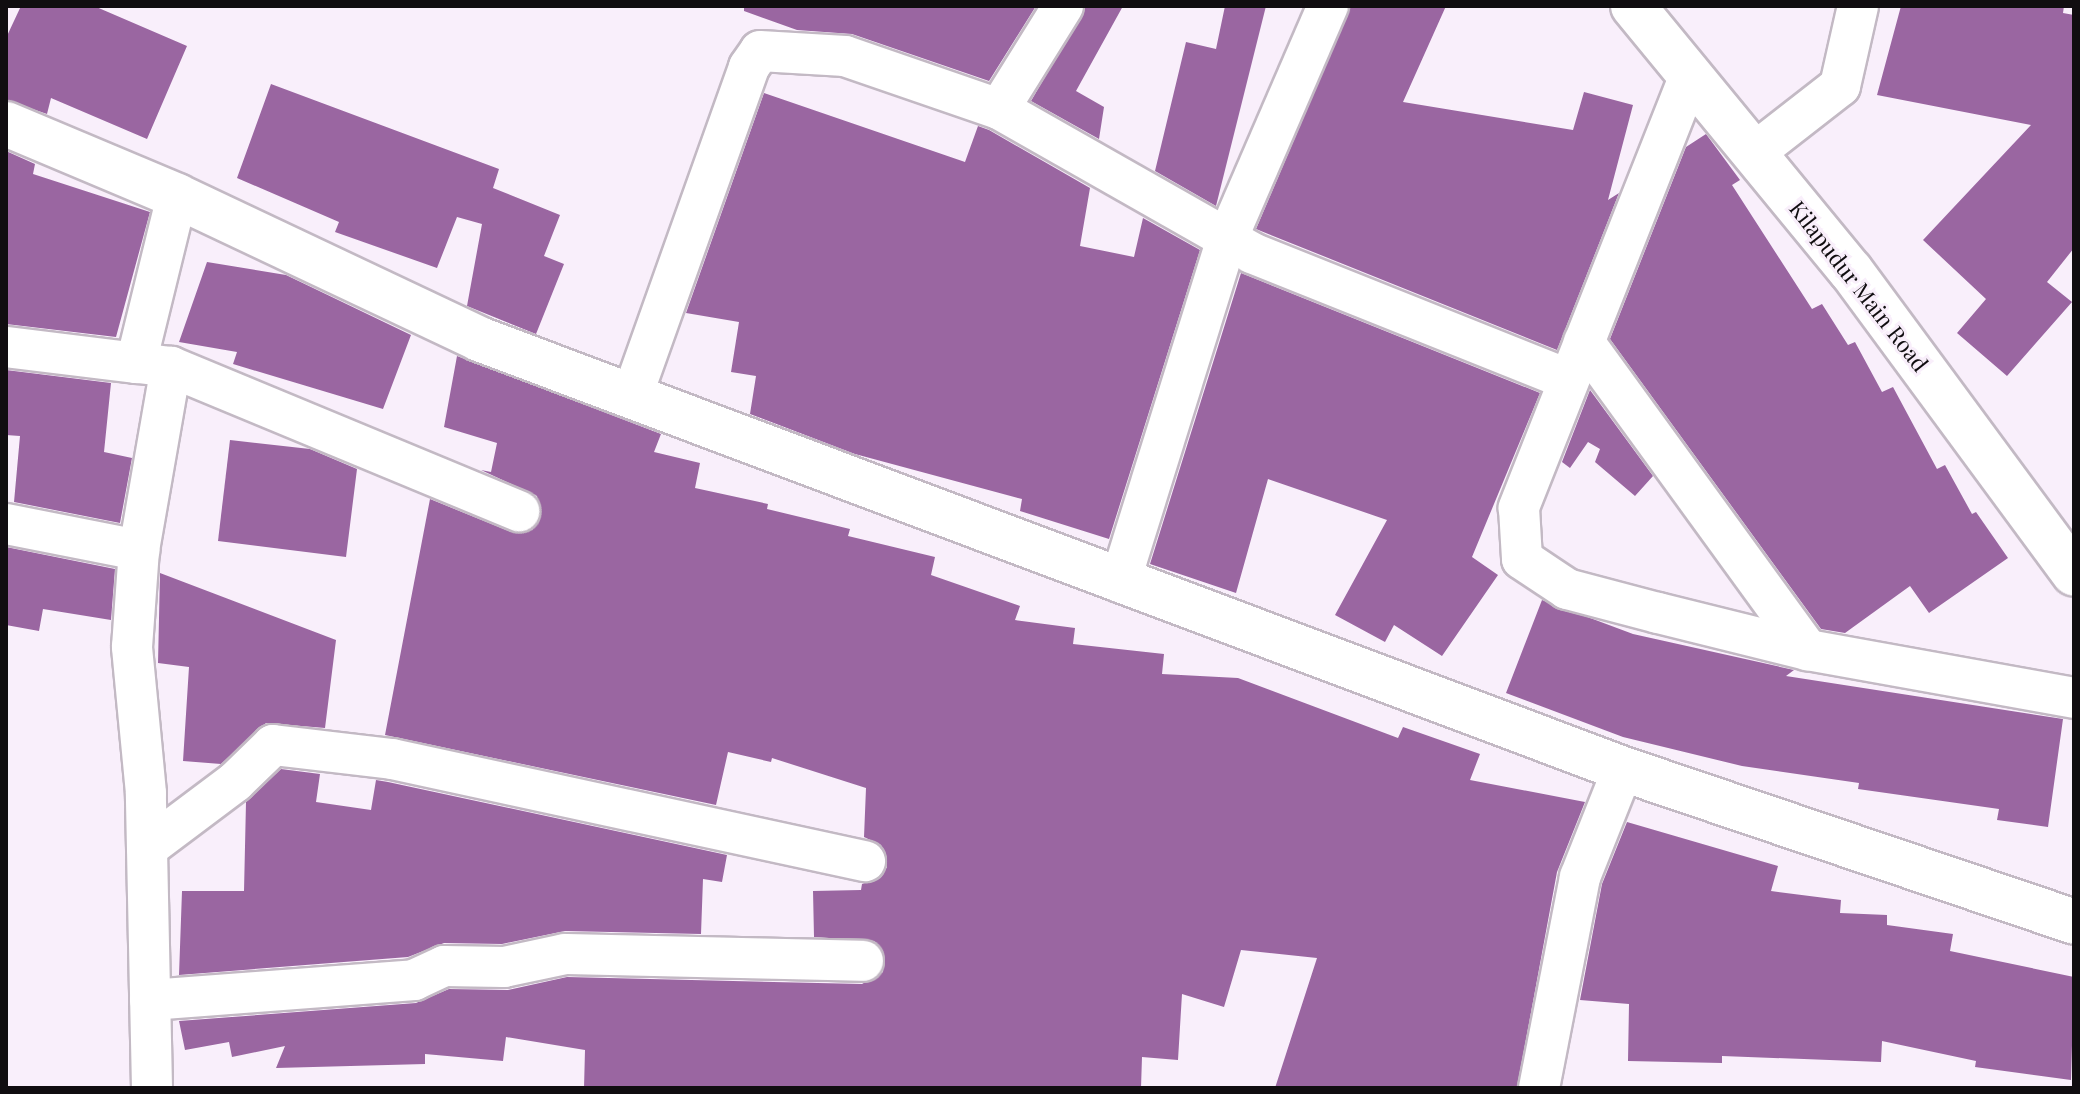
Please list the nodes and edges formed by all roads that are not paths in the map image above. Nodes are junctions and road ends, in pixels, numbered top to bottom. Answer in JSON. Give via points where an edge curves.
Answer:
{"nodes":[{"id":1,"x":1063,"y":6,"type":"edge"},
{"id":2,"x":1328,"y":6,"type":"edge"},
{"id":3,"x":1633,"y":6,"type":"edge"},
{"id":4,"x":1858,"y":6,"type":"edge"},
{"id":5,"x":1690,"y":75,"type":"junction"},
{"id":6,"x":999,"y":109,"type":"junction"},
{"id":7,"x":6,"y":124,"type":"edge"},
{"id":8,"x":1754,"y":153,"type":"junction"},
{"id":9,"x":177,"y":196,"type":"junction"},
{"id":10,"x":1227,"y":239,"type":"junction"},
{"id":11,"x":1584,"y":342,"type":"junction"},
{"id":12,"x":6,"y":347,"type":"edge"},
{"id":13,"x":153,"y":365,"type":"junction"},
{"id":14,"x":1569,"y":380,"type":"junction"},
{"id":15,"x":632,"y":396,"type":"junction"},
{"id":16,"x":519,"y":511,"type":"dead end"},
{"id":17,"x":6,"y":524,"type":"edge"},
{"id":18,"x":139,"y":550,"type":"junction"},
{"id":19,"x":2074,"y":574,"type":"edge"},
{"id":20,"x":1120,"y":582,"type":"junction"},
{"id":21,"x":1808,"y":650,"type":"junction"},
{"id":22,"x":2074,"y":698,"type":"edge"},
{"id":23,"x":1623,"y":769,"type":"junction"},
{"id":24,"x":147,"y":848,"type":"junction"},
{"id":25,"x":865,"y":861,"type":"dead end"},
{"id":26,"x":2074,"y":922,"type":"edge"},
{"id":27,"x":863,"y":961,"type":"dead end"},
{"id":28,"x":150,"y":1000,"type":"junction"},
{"id":29,"x":152,"y":1088,"type":"edge"},
{"id":30,"x":1539,"y":1088,"type":"edge"}],
"edges":[{"from":1,"to":6,"type":"street"},
{"from":2,"to":10,"type":"street"},
{"from":3,"to":5,"type":"main road","name":"Kilapudur Main Road"},
{"from":4,"to":8,"type":"street","via":[[1840,86]]},
{"from":5,"to":8,"type":"main road","name":"Kilapudur Main Road"},
{"from":5,"to":11,"type":"street"},
{"from":6,"to":10,"type":"street"},
{"from":6,"to":15,"type":"street","via":[[845,56],[760,51],[749,67]]},
{"from":7,"to":9,"type":"main road"},
{"from":8,"to":19,"type":"main road","name":"Kilapudur Main Road","via":[[1851,271]]},
{"from":9,"to":13,"type":"street"},
{"from":9,"to":15,"type":"main road","via":[[479,339]]},
{"from":10,"to":14,"type":"street"},
{"from":10,"to":20,"type":"street"},
{"from":11,"to":14,"type":"street"},
{"from":11,"to":21,"type":"street"},
{"from":12,"to":13,"type":"street"},
{"from":13,"to":16,"type":"street"},
{"from":13,"to":18,"type":"street"},
{"from":14,"to":21,"type":"street","via":[[1519,508],[1522,559],[1567,589]]},
{"from":15,"to":20,"type":"main road"},
{"from":17,"to":18,"type":"street"},
{"from":18,"to":24,"type":"street","via":[[132,647]]},
{"from":20,"to":23,"type":"main road"},
{"from":21,"to":22,"type":"street"},
{"from":23,"to":26,"type":"main road"},
{"from":23,"to":30,"type":"street","via":[[1580,877]]},
{"from":24,"to":25,"type":"street","via":[[235,782],[273,745],[392,759]]},
{"from":24,"to":28,"type":"street"},
{"from":27,"to":28,"type":"street","via":[[565,954],[504,967],[444,966],[414,980]]},
{"from":28,"to":29,"type":"street"}]}
